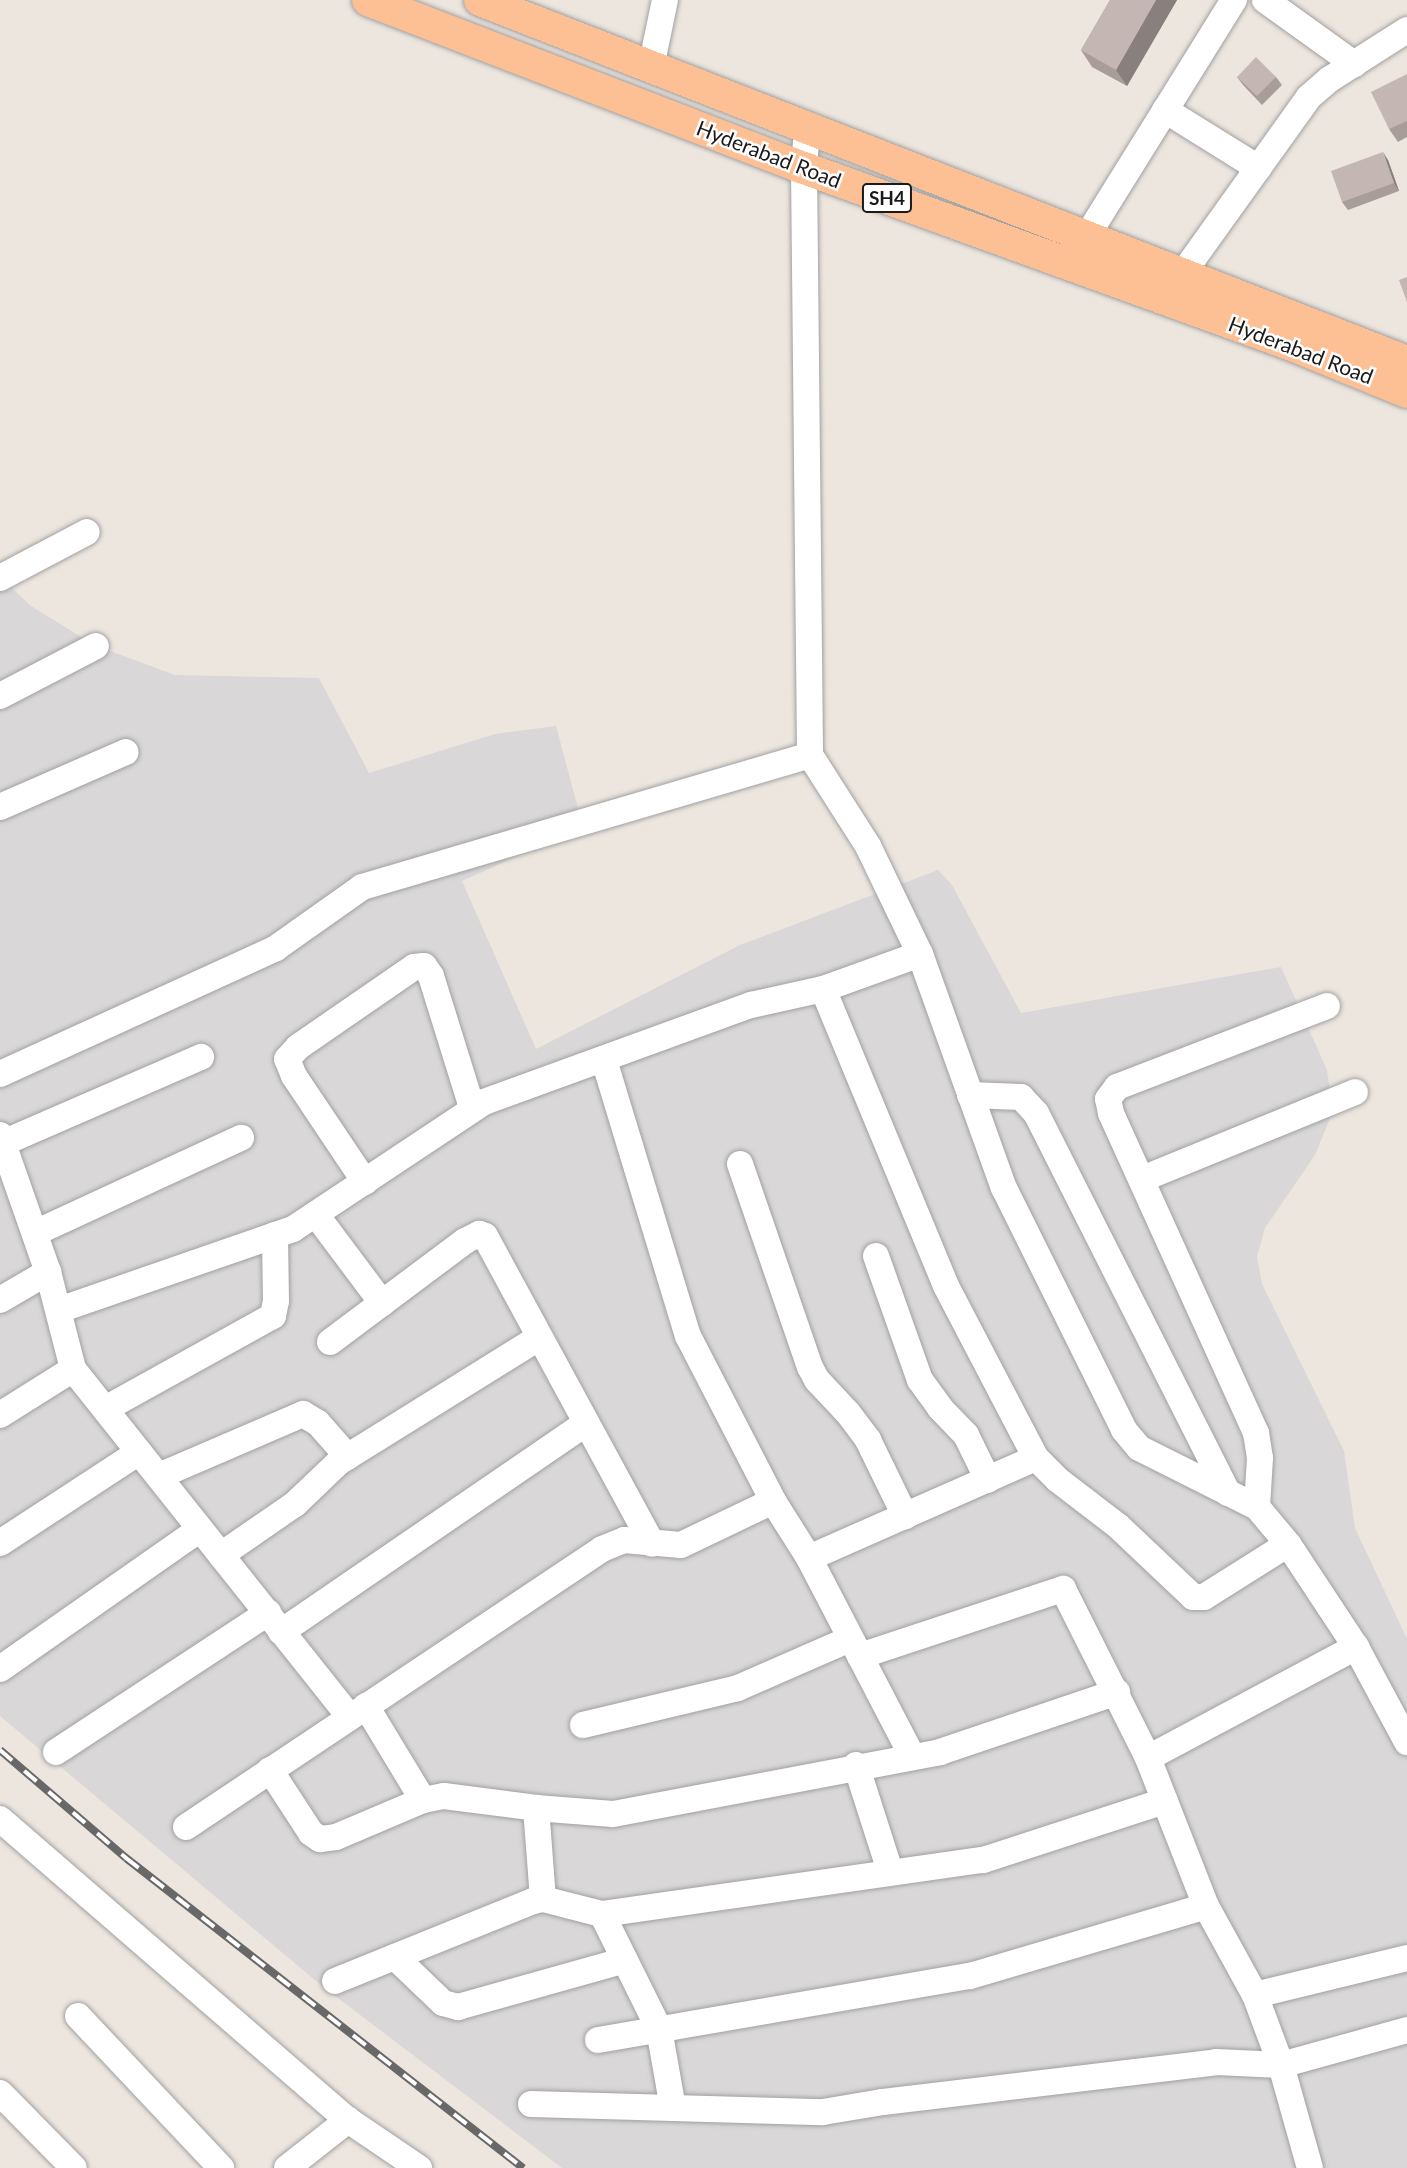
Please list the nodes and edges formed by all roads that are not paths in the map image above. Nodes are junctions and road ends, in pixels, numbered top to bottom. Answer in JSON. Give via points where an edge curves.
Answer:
{"nodes":[{"id":1,"x":368,"y":0,"type":"edge"},
{"id":2,"x":480,"y":0,"type":"edge"},
{"id":3,"x":665,"y":0,"type":"edge"},
{"id":4,"x":1234,"y":0,"type":"edge"},
{"id":5,"x":1265,"y":0,"type":"edge"},
{"id":6,"x":1407,"y":30,"type":"edge"},
{"id":7,"x":1354,"y":64,"type":"junction"},
{"id":8,"x":650,"y":67,"type":"junction"},
{"id":9,"x":1165,"y":110,"type":"junction"},
{"id":10,"x":807,"y":128,"type":"junction"},
{"id":11,"x":804,"y":168,"type":"junction"},
{"id":12,"x":1258,"y":168,"type":"junction"},
{"id":13,"x":1087,"y":236,"type":"junction"},
{"id":14,"x":1183,"y":273,"type":"junction"},
{"id":15,"x":1407,"y":362,"type":"edge"},
{"id":16,"x":1407,"y":392,"type":"edge"},
{"id":17,"x":87,"y":532,"type":"dead end"},
{"id":18,"x":0,"y":578,"type":"edge"},
{"id":19,"x":96,"y":646,"type":"dead end"},
{"id":20,"x":0,"y":696,"type":"edge"},
{"id":21,"x":126,"y":752,"type":"dead end"},
{"id":22,"x":810,"y":755,"type":"junction"},
{"id":23,"x":0,"y":807,"type":"edge"},
{"id":24,"x":920,"y":954,"type":"junction"},
{"id":25,"x":823,"y":989,"type":"junction"},
{"id":26,"x":1327,"y":1006,"type":"dead end"},
{"id":27,"x":201,"y":1057,"type":"dead end"},
{"id":28,"x":604,"y":1060,"type":"junction"},
{"id":29,"x":0,"y":1074,"type":"edge"},
{"id":30,"x":1355,"y":1092,"type":"dead end"},
{"id":31,"x":970,"y":1095,"type":"junction"},
{"id":32,"x":472,"y":1108,"type":"junction"},
{"id":33,"x":241,"y":1138,"type":"dead end"},
{"id":34,"x":1,"y":1139,"type":"edge"},
{"id":35,"x":740,"y":1164,"type":"dead end"},
{"id":36,"x":1142,"y":1180,"type":"junction"},
{"id":37,"x":365,"y":1182,"type":"junction"},
{"id":38,"x":10,"y":1195,"type":"edge"},
{"id":39,"x":317,"y":1216,"type":"junction"},
{"id":40,"x":35,"y":1233,"type":"junction"},
{"id":41,"x":275,"y":1236,"type":"junction"},
{"id":42,"x":876,"y":1256,"type":"dead end"},
{"id":43,"x":48,"y":1272,"type":"junction"},
{"id":44,"x":0,"y":1300,"type":"edge"},
{"id":45,"x":382,"y":1303,"type":"junction"},
{"id":46,"x":59,"y":1310,"type":"junction"},
{"id":47,"x":538,"y":1338,"type":"junction"},
{"id":48,"x":330,"y":1342,"type":"dead end"},
{"id":49,"x":73,"y":1369,"type":"junction"},
{"id":50,"x":105,"y":1409,"type":"junction"},
{"id":51,"x":0,"y":1415,"type":"edge"},
{"id":52,"x":586,"y":1423,"type":"junction"},
{"id":53,"x":139,"y":1452,"type":"junction"},
{"id":54,"x":348,"y":1457,"type":"junction"},
{"id":55,"x":1036,"y":1458,"type":"junction"},
{"id":56,"x":159,"y":1476,"type":"junction"},
{"id":57,"x":988,"y":1480,"type":"junction"},
{"id":58,"x":1228,"y":1493,"type":"junction"},
{"id":59,"x":772,"y":1502,"type":"junction"},
{"id":60,"x":1256,"y":1507,"type":"junction"},
{"id":61,"x":905,"y":1516,"type":"junction"},
{"id":62,"x":200,"y":1529,"type":"junction"},
{"id":63,"x":0,"y":1543,"type":"edge"},
{"id":64,"x":652,"y":1544,"type":"junction"},
{"id":65,"x":1288,"y":1544,"type":"junction"},
{"id":66,"x":221,"y":1555,"type":"junction"},
{"id":67,"x":809,"y":1558,"type":"junction"},
{"id":68,"x":275,"y":1623,"type":"junction"},
{"id":69,"x":855,"y":1647,"type":"junction"},
{"id":70,"x":1356,"y":1647,"type":"junction"},
{"id":71,"x":0,"y":1669,"type":"edge"},
{"id":72,"x":1117,"y":1692,"type":"junction"},
{"id":73,"x":357,"y":1711,"type":"junction"},
{"id":74,"x":583,"y":1725,"type":"dead end"},
{"id":75,"x":1407,"y":1742,"type":"edge"},
{"id":76,"x":56,"y":1752,"type":"dead end"},
{"id":77,"x":912,"y":1756,"type":"junction"},
{"id":78,"x":1149,"y":1758,"type":"junction"},
{"id":79,"x":856,"y":1765,"type":"junction"},
{"id":80,"x":270,"y":1770,"type":"junction"},
{"id":81,"x":423,"y":1800,"type":"junction"},
{"id":82,"x":1165,"y":1801,"type":"junction"},
{"id":83,"x":536,"y":1808,"type":"junction"},
{"id":84,"x":0,"y":1819,"type":"edge"},
{"id":85,"x":186,"y":1827,"type":"dead end"},
{"id":86,"x":890,"y":1871,"type":"junction"},
{"id":87,"x":543,"y":1899,"type":"junction"},
{"id":88,"x":1206,"y":1906,"type":"junction"},
{"id":89,"x":602,"y":1914,"type":"junction"},
{"id":90,"x":395,"y":1957,"type":"junction"},
{"id":91,"x":1407,"y":1958,"type":"edge"},
{"id":92,"x":625,"y":1960,"type":"junction"},
{"id":93,"x":335,"y":1981,"type":"dead end"},
{"id":94,"x":1255,"y":1995,"type":"junction"},
{"id":95,"x":78,"y":2016,"type":"dead end"},
{"id":96,"x":660,"y":2029,"type":"junction"},
{"id":97,"x":1407,"y":2030,"type":"edge"},
{"id":98,"x":598,"y":2040,"type":"dead end"},
{"id":99,"x":1281,"y":2065,"type":"junction"},
{"id":100,"x":0,"y":2093,"type":"edge"},
{"id":101,"x":531,"y":2104,"type":"dead end"},
{"id":102,"x":673,"y":2108,"type":"junction"},
{"id":103,"x":348,"y":2120,"type":"junction"},
{"id":104,"x":74,"y":2168,"type":"edge"},
{"id":105,"x":221,"y":2168,"type":"edge"},
{"id":106,"x":287,"y":2168,"type":"edge"},
{"id":107,"x":419,"y":2168,"type":"edge"},
{"id":108,"x":1310,"y":2168,"type":"edge"}],
"edges":[{"from":1,"to":11,"type":"main road","name":"Hyderabad Road","number":"SH4"},
{"from":2,"to":8,"type":"main road","name":"Hyderabad Road","number":"SH4"},
{"from":3,"to":8,"type":"street"},
{"from":4,"to":9,"type":"street"},
{"from":5,"to":7,"type":"street"},
{"from":6,"to":7,"type":"street"},
{"from":7,"to":12,"type":"street","via":[[1309,97]]},
{"from":8,"to":10,"type":"main road","name":"Hyderabad Road","number":"SH4"},
{"from":9,"to":12,"type":"street"},
{"from":9,"to":13,"type":"street"},
{"from":10,"to":11,"type":"street"},
{"from":10,"to":13,"type":"main road","name":"Hyderabad Road","number":"SH4"},
{"from":11,"to":16,"type":"main road","name":"Hyderabad Road","number":"SH4","via":[[1292,345]]},
{"from":11,"to":22,"type":"street"},
{"from":12,"to":14,"type":"street"},
{"from":13,"to":14,"type":"main road","name":"Hyderabad Road","number":"SH4"},
{"from":14,"to":15,"type":"main road","name":"Hyderabad Road","number":"SH4"},
{"from":17,"to":18,"type":"street"},
{"from":19,"to":20,"type":"street"},
{"from":21,"to":23,"type":"street"},
{"from":22,"to":24,"type":"street","via":[[868,846]]},
{"from":22,"to":29,"type":"street","via":[[362,887],[276,948]]},
{"from":24,"to":25,"type":"street"},
{"from":24,"to":31,"type":"street"},
{"from":25,"to":28,"type":"street","via":[[751,1005]]},
{"from":25,"to":55,"type":"street","via":[[946,1286]]},
{"from":26,"to":36,"type":"street","via":[[1110,1093],[1111,1113]]},
{"from":27,"to":34,"type":"street"},
{"from":28,"to":32,"type":"street"},
{"from":28,"to":59,"type":"street","via":[[688,1336]]},
{"from":30,"to":36,"type":"street"},
{"from":31,"to":58,"type":"street","via":[[1004,1188],[1125,1430],[1139,1448]]},
{"from":31,"to":58,"type":"street","via":[[1021,1097],[1035,1113]]},
{"from":32,"to":37,"type":"street"},
{"from":32,"to":37,"type":"street","via":[[431,976],[424,966],[414,967],[287,1059],[293,1076]]},
{"from":33,"to":40,"type":"street"},
{"from":34,"to":38,"type":"street"},
{"from":35,"to":61,"type":"street","via":[[810,1367],[868,1440]]},
{"from":36,"to":60,"type":"street","via":[[1256,1433],[1260,1458]]},
{"from":37,"to":39,"type":"street"},
{"from":38,"to":40,"type":"street"},
{"from":39,"to":41,"type":"street"},
{"from":39,"to":45,"type":"street"},
{"from":40,"to":43,"type":"street"},
{"from":41,"to":46,"type":"street"},
{"from":41,"to":50,"type":"street","via":[[273,1316]]},
{"from":42,"to":57,"type":"street","via":[[920,1380],[966,1435]]},
{"from":43,"to":44,"type":"street"},
{"from":43,"to":46,"type":"street"},
{"from":45,"to":47,"type":"street","via":[[479,1234],[489,1242]]},
{"from":45,"to":48,"type":"street"},
{"from":46,"to":49,"type":"street"},
{"from":47,"to":52,"type":"street"},
{"from":47,"to":54,"type":"street"},
{"from":49,"to":50,"type":"street"},
{"from":49,"to":51,"type":"street"},
{"from":50,"to":53,"type":"street"},
{"from":52,"to":64,"type":"street"},
{"from":52,"to":68,"type":"street"},
{"from":53,"to":56,"type":"street"},
{"from":53,"to":63,"type":"street"},
{"from":54,"to":56,"type":"street","via":[[318,1423],[303,1414]]},
{"from":54,"to":66,"type":"street","via":[[295,1504]]},
{"from":55,"to":57,"type":"street"},
{"from":55,"to":65,"type":"street","via":[[1193,1597],[1205,1597]]},
{"from":56,"to":62,"type":"street"},
{"from":57,"to":61,"type":"street"},
{"from":58,"to":60,"type":"street"},
{"from":59,"to":64,"type":"street","via":[[681,1545]]},
{"from":59,"to":67,"type":"street"},
{"from":60,"to":65,"type":"street"},
{"from":61,"to":67,"type":"street"},
{"from":62,"to":66,"type":"street"},
{"from":62,"to":71,"type":"street"},
{"from":64,"to":73,"type":"street","via":[[624,1540],[602,1549]]},
{"from":65,"to":70,"type":"street"},
{"from":66,"to":68,"type":"street"},
{"from":67,"to":69,"type":"street"},
{"from":68,"to":73,"type":"street"},
{"from":68,"to":76,"type":"street"},
{"from":69,"to":72,"type":"street","via":[[1063,1589]]},
{"from":69,"to":74,"type":"street","via":[[738,1688]]},
{"from":69,"to":77,"type":"street"},
{"from":70,"to":75,"type":"street"},
{"from":70,"to":78,"type":"street"},
{"from":72,"to":77,"type":"street","via":[[940,1752]]},
{"from":72,"to":78,"type":"street"},
{"from":73,"to":80,"type":"street"},
{"from":73,"to":81,"type":"street"},
{"from":77,"to":79,"type":"street"},
{"from":78,"to":82,"type":"street"},
{"from":79,"to":83,"type":"street","via":[[613,1814]]},
{"from":79,"to":86,"type":"street"},
{"from":80,"to":81,"type":"street","via":[[311,1833],[320,1839],[336,1837]]},
{"from":80,"to":85,"type":"street"},
{"from":81,"to":83,"type":"street","via":[[459,1796]]},
{"from":82,"to":86,"type":"street","via":[[983,1860]]},
{"from":82,"to":88,"type":"street"},
{"from":83,"to":87,"type":"street"},
{"from":84,"to":103,"type":"street"},
{"from":86,"to":89,"type":"street"},
{"from":87,"to":89,"type":"street"},
{"from":87,"to":90,"type":"street"},
{"from":88,"to":94,"type":"street"},
{"from":88,"to":96,"type":"street","via":[[970,1976]]},
{"from":89,"to":92,"type":"street"},
{"from":90,"to":92,"type":"street","via":[[443,2003],[458,2007]]},
{"from":90,"to":93,"type":"street"},
{"from":91,"to":94,"type":"street"},
{"from":92,"to":96,"type":"street"},
{"from":94,"to":99,"type":"street"},
{"from":95,"to":105,"type":"street"},
{"from":96,"to":98,"type":"street"},
{"from":96,"to":102,"type":"street"},
{"from":97,"to":99,"type":"street"},
{"from":99,"to":102,"type":"street","via":[[1216,2062],[823,2112]]},
{"from":99,"to":108,"type":"street"},
{"from":100,"to":104,"type":"street"},
{"from":101,"to":102,"type":"street"},
{"from":103,"to":106,"type":"street"},
{"from":103,"to":107,"type":"street"}]}
